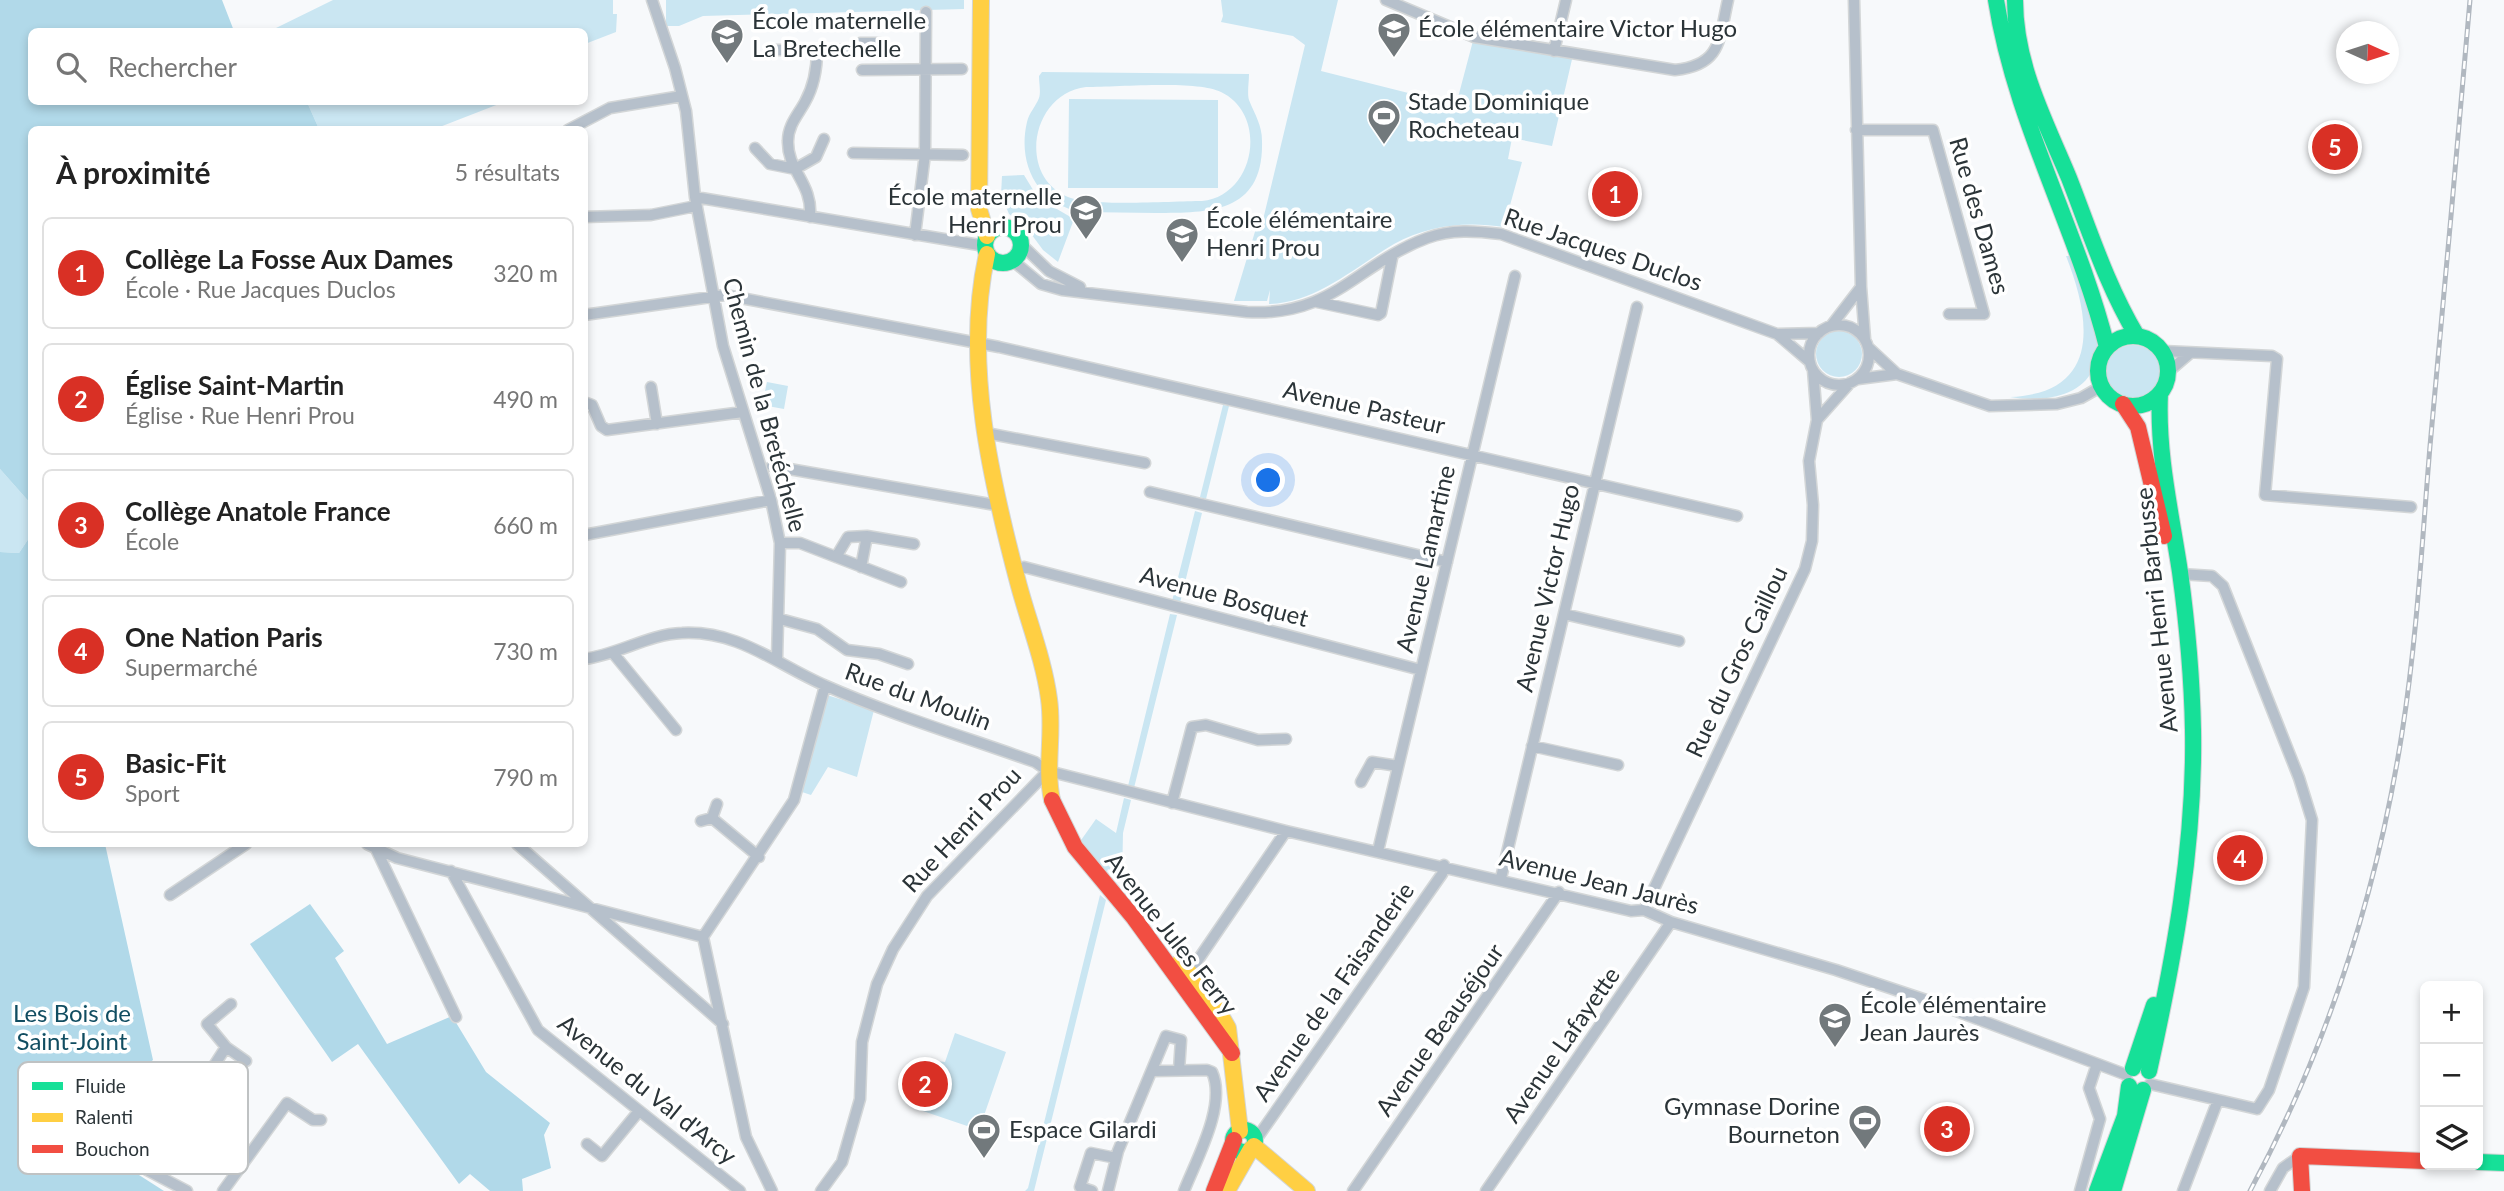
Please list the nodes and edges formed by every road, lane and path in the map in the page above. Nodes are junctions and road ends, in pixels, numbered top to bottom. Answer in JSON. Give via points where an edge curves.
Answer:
{"nodes":[{"id":1,"x":652,"y":0,"type":"edge"},
{"id":2,"x":981,"y":0,"type":"edge"},
{"id":3,"x":993,"y":0,"type":"edge"},
{"id":4,"x":1386,"y":0,"type":"edge"},
{"id":5,"x":1566,"y":0,"type":"edge"},
{"id":6,"x":1728,"y":0,"type":"edge"},
{"id":7,"x":1854,"y":0,"type":"edge"},
{"id":8,"x":1996,"y":0,"type":"edge"},
{"id":9,"x":2015,"y":0,"type":"edge"},
{"id":10,"x":926,"y":12,"type":"dead end"},
{"id":11,"x":880,"y":43,"type":"dead end"},
{"id":12,"x":772,"y":50,"type":"dead end"},
{"id":13,"x":817,"y":50,"type":"junction"},
{"id":14,"x":1554,"y":51,"type":"junction"},
{"id":15,"x":962,"y":69,"type":"dead end"},
{"id":16,"x":862,"y":70,"type":"dead end"},
{"id":17,"x":926,"y":70,"type":"junction"},
{"id":18,"x":682,"y":96,"type":"junction"},
{"id":19,"x":576,"y":126,"type":"edge"},
{"id":20,"x":1856,"y":130,"type":"junction"},
{"id":21,"x":982,"y":135,"type":"junction"},
{"id":22,"x":824,"y":139,"type":"dead end"},
{"id":23,"x":755,"y":148,"type":"dead end"},
{"id":24,"x":853,"y":153,"type":"dead end"},
{"id":25,"x":925,"y":154,"type":"junction"},
{"id":26,"x":963,"y":155,"type":"dead end"},
{"id":27,"x":795,"y":169,"type":"junction"},
{"id":28,"x":696,"y":202,"type":"junction"},
{"id":29,"x":810,"y":216,"type":"junction"},
{"id":30,"x":588,"y":217,"type":"edge"},
{"id":31,"x":915,"y":235,"type":"junction"},
{"id":32,"x":1021,"y":244,"type":"junction"},
{"id":33,"x":995,"y":248,"type":"junction"},
{"id":34,"x":1392,"y":258,"type":"junction"},
{"id":35,"x":1515,"y":276,"type":"dead end"},
{"id":36,"x":1861,"y":287,"type":"junction"},
{"id":37,"x":1095,"y":293,"type":"junction"},
{"id":38,"x":712,"y":296,"type":"junction"},
{"id":39,"x":1317,"y":302,"type":"junction"},
{"id":40,"x":1637,"y":307,"type":"dead end"},
{"id":41,"x":588,"y":314,"type":"edge"},
{"id":42,"x":1948,"y":314,"type":"dead end"},
{"id":43,"x":1831,"y":326,"type":"junction"},
{"id":44,"x":1819,"y":333,"type":"junction"},
{"id":45,"x":1777,"y":334,"type":"junction"},
{"id":46,"x":2137,"y":336,"type":"junction"},
{"id":47,"x":980,"y":344,"type":"junction"},
{"id":48,"x":1867,"y":344,"type":"junction"},
{"id":49,"x":2107,"y":347,"type":"junction"},
{"id":50,"x":2163,"y":351,"type":"junction"},
{"id":51,"x":2189,"y":354,"type":"junction"},
{"id":52,"x":1812,"y":366,"type":"junction"},
{"id":53,"x":2168,"y":372,"type":"junction"},
{"id":54,"x":1897,"y":374,"type":"junction"},
{"id":55,"x":1854,"y":381,"type":"junction"},
{"id":56,"x":2102,"y":386,"type":"junction"},
{"id":57,"x":651,"y":387,"type":"dead end"},
{"id":58,"x":2160,"y":393,"type":"junction"},
{"id":59,"x":588,"y":404,"type":"edge"},
{"id":60,"x":2123,"y":404,"type":"junction"},
{"id":61,"x":743,"y":412,"type":"junction"},
{"id":62,"x":1817,"y":420,"type":"junction"},
{"id":63,"x":657,"y":424,"type":"junction"},
{"id":64,"x":986,"y":433,"type":"junction"},
{"id":65,"x":1472,"y":454,"type":"junction"},
{"id":66,"x":1145,"y":463,"type":"dead end"},
{"id":67,"x":772,"y":466,"type":"dead end"},
{"id":68,"x":1595,"y":483,"type":"junction"},
{"id":69,"x":1150,"y":492,"type":"dead end"},
{"id":70,"x":771,"y":500,"type":"junction"},
{"id":71,"x":1001,"y":506,"type":"junction"},
{"id":72,"x":2411,"y":507,"type":"dead end"},
{"id":73,"x":1737,"y":516,"type":"dead end"},
{"id":74,"x":588,"y":534,"type":"edge"},
{"id":75,"x":867,"y":536,"type":"junction"},
{"id":76,"x":780,"y":543,"type":"junction"},
{"id":77,"x":914,"y":544,"type":"dead end"},
{"id":78,"x":836,"y":557,"type":"junction"},
{"id":79,"x":1447,"y":562,"type":"junction"},
{"id":80,"x":861,"y":567,"type":"junction"},
{"id":81,"x":1017,"y":569,"type":"junction"},
{"id":82,"x":2180,"y":574,"type":"junction"},
{"id":83,"x":901,"y":582,"type":"dead end"},
{"id":84,"x":1564,"y":614,"type":"junction"},
{"id":85,"x":780,"y":619,"type":"junction"},
{"id":86,"x":1679,"y":641,"type":"dead end"},
{"id":87,"x":613,"y":653,"type":"junction"},
{"id":88,"x":588,"y":658,"type":"edge"},
{"id":89,"x":776,"y":659,"type":"junction"},
{"id":90,"x":908,"y":664,"type":"dead end"},
{"id":91,"x":1421,"y":670,"type":"junction"},
{"id":92,"x":825,"y":685,"type":"junction"},
{"id":93,"x":676,"y":730,"type":"dead end"},
{"id":94,"x":1286,"y":739,"type":"dead end"},
{"id":95,"x":1532,"y":746,"type":"junction"},
{"id":96,"x":1618,"y":765,"type":"dead end"},
{"id":97,"x":1398,"y":766,"type":"junction"},
{"id":98,"x":1048,"y":771,"type":"junction"},
{"id":99,"x":1361,"y":782,"type":"dead end"},
{"id":100,"x":1172,"y":803,"type":"junction"},
{"id":101,"x":717,"y":804,"type":"dead end"},
{"id":102,"x":1286,"y":831,"type":"junction"},
{"id":103,"x":242,"y":847,"type":"edge"},
{"id":104,"x":372,"y":847,"type":"edge"},
{"id":105,"x":375,"y":847,"type":"edge"},
{"id":106,"x":520,"y":847,"type":"edge"},
{"id":107,"x":1378,"y":851,"type":"junction"},
{"id":108,"x":759,"y":857,"type":"junction"},
{"id":109,"x":1444,"y":865,"type":"junction"},
{"id":110,"x":451,"y":871,"type":"junction"},
{"id":111,"x":1501,"y":878,"type":"junction"},
{"id":112,"x":1559,"y":892,"type":"junction"},
{"id":113,"x":170,"y":895,"type":"dead end"},
{"id":114,"x":590,"y":908,"type":"junction"},
{"id":115,"x":1644,"y":910,"type":"junction"},
{"id":116,"x":1671,"y":922,"type":"junction"},
{"id":117,"x":703,"y":937,"type":"junction"},
{"id":118,"x":1186,"y":977,"type":"junction"},
{"id":119,"x":231,"y":1004,"type":"dead end"},
{"id":120,"x":456,"y":1017,"type":"dead end"},
{"id":121,"x":723,"y":1025,"type":"junction"},
{"id":122,"x":226,"y":1047,"type":"junction"},
{"id":123,"x":246,"y":1061,"type":"dead end"},
{"id":124,"x":216,"y":1062,"type":"edge"},
{"id":125,"x":2098,"y":1064,"type":"junction"},
{"id":126,"x":1179,"y":1070,"type":"junction"},
{"id":127,"x":1153,"y":1071,"type":"junction"},
{"id":128,"x":2139,"y":1079,"type":"junction"},
{"id":129,"x":2218,"y":1100,"type":"junction"},
{"id":130,"x":639,"y":1111,"type":"junction"},
{"id":131,"x":321,"y":1120,"type":"dead end"},
{"id":132,"x":1237,"y":1136,"type":"junction"},
{"id":133,"x":587,"y":1144,"type":"dead end"},
{"id":134,"x":1253,"y":1145,"type":"junction"},
{"id":135,"x":2300,"y":1156,"type":"junction"},
{"id":136,"x":248,"y":1157,"type":"edge"},
{"id":137,"x":1116,"y":1158,"type":"junction"},
{"id":138,"x":2420,"y":1161,"type":"edge"},
{"id":139,"x":2483,"y":1162,"type":"edge"},
{"id":140,"x":2504,"y":1163,"type":"edge"},
{"id":141,"x":154,"y":1174,"type":"edge"},
{"id":142,"x":235,"y":1174,"type":"edge"},
{"id":143,"x":187,"y":1191,"type":"edge"},
{"id":144,"x":223,"y":1191,"type":"edge"},
{"id":145,"x":740,"y":1191,"type":"edge"},
{"id":146,"x":772,"y":1191,"type":"edge"},
{"id":147,"x":821,"y":1191,"type":"edge"},
{"id":148,"x":1092,"y":1191,"type":"edge"},
{"id":149,"x":1108,"y":1191,"type":"edge"},
{"id":150,"x":1184,"y":1191,"type":"edge"},
{"id":151,"x":1214,"y":1191,"type":"edge"},
{"id":152,"x":1227,"y":1191,"type":"edge"},
{"id":153,"x":1307,"y":1191,"type":"edge"},
{"id":154,"x":1353,"y":1191,"type":"edge"},
{"id":155,"x":1486,"y":1191,"type":"edge"},
{"id":156,"x":2080,"y":1191,"type":"edge"},
{"id":157,"x":2097,"y":1191,"type":"edge"},
{"id":158,"x":2113,"y":1191,"type":"edge"},
{"id":159,"x":2183,"y":1191,"type":"edge"},
{"id":160,"x":2270,"y":1191,"type":"edge"},
{"id":161,"x":2302,"y":1191,"type":"edge"}],
"edges":[{"from":1,"to":18,"type":"street","name":"Chemin de la Bretéchelle"},
{"from":2,"to":21,"type":"main road"},
{"from":3,"to":21,"type":"main road"},
{"from":4,"to":14,"type":"street","via":[[1474,37]]},
{"from":5,"to":14,"type":"street"},
{"from":6,"to":14,"type":"street","via":[[1714,54],[1695,68],[1675,70]]},
{"from":7,"to":20,"type":"street"},
{"from":8,"to":49,"type":"main road","via":[[2010,78],[2094,295]]},
{"from":9,"to":46,"type":"main road","via":[[2017,31],[2041,111],[2114,295]]},
{"from":10,"to":17,"type":"street"},
{"from":11,"to":13,"type":"street","via":[[860,43],[852,50]]},
{"from":12,"to":13,"type":"street"},
{"from":13,"to":27,"type":"street","via":[[811,89],[790,125],[788,152]]},
{"from":15,"to":17,"type":"street"},
{"from":16,"to":17,"type":"street"},
{"from":17,"to":25,"type":"street"},
{"from":18,"to":19,"type":"street","via":[[610,108]]},
{"from":18,"to":28,"type":"street","name":"Chemin de la Bretéchelle"},
{"from":20,"to":36,"type":"street"},
{"from":20,"to":42,"type":"street","name":"Rue des Dames","via":[[1933,130],[1984,314]]},
{"from":21,"to":33,"type":"main road","via":[[981,193]]},
{"from":22,"to":27,"type":"street","via":[[816,157]]},
{"from":23,"to":27,"type":"street","via":[[770,164]]},
{"from":24,"to":25,"type":"street"},
{"from":25,"to":26,"type":"street"},
{"from":25,"to":31,"type":"street"},
{"from":27,"to":29,"type":"street","via":[[809,192]]},
{"from":28,"to":29,"type":"street"},
{"from":28,"to":30,"type":"street","via":[[651,215]]},
{"from":28,"to":38,"type":"street","name":"Chemin de la Bretéchelle"},
{"from":29,"to":31,"type":"street"},
{"from":31,"to":33,"type":"street"},
{"from":32,"to":33,"type":"main road","name":"Rue Henri Prou","via":[[1018,253]]},
{"from":32,"to":33,"type":"main road","via":[[1016,233]]},
{"from":32,"to":37,"type":"street","name":"Rue Jacques Duclos","via":[[1060,278]]},
{"from":33,"to":37,"type":"street","name":"Rue Jacques Duclos","via":[[1048,286]]},
{"from":33,"to":47,"type":"main road","name":"Rue Henri Prou","via":[[981,280]]},
{"from":34,"to":39,"type":"street","name":"Rue Jacques Duclos"},
{"from":34,"to":39,"type":"street","via":[[1378,315]]},
{"from":34,"to":45,"type":"street","name":"Rue Jacques Duclos","via":[[1427,238],[1455,231],[1501,234]]},
{"from":35,"to":65,"type":"street","name":"Avenue Lamartine"},
{"from":36,"to":43,"type":"street"},
{"from":36,"to":48,"type":"street"},
{"from":37,"to":39,"type":"street","name":"Rue Jacques Duclos","via":[[1254,312]]},
{"from":38,"to":41,"type":"street","name":"Avenue Pasteur"},
{"from":38,"to":47,"type":"street","name":"Avenue Pasteur"},
{"from":38,"to":61,"type":"street","name":"Chemin de la Bretéchelle"},
{"from":40,"to":68,"type":"street","name":"Avenue Victor Hugo"},
{"from":43,"to":44,"type":"street","name":"Rue Jacques Duclos"},
{"from":43,"to":48,"type":"street","name":"Rue Jacques Duclos","via":[[1850,327]]},
{"from":44,"to":45,"type":"street","name":"Rue Jacques Duclos"},
{"from":44,"to":52,"type":"street","via":[[1811,346]]},
{"from":45,"to":52,"type":"street","name":"Rue Jacques Duclos"},
{"from":46,"to":49,"type":"main road"},
{"from":46,"to":50,"type":"main road"},
{"from":47,"to":64,"type":"main road","name":"Rue Henri Prou"},
{"from":47,"to":65,"type":"street","name":"Avenue Pasteur"},
{"from":48,"to":54,"type":"street","name":"Rue Jacques Duclos"},
{"from":48,"to":55,"type":"street","via":[[1868,365]]},
{"from":49,"to":56,"type":"main road","via":[[2099,365]]},
{"from":50,"to":51,"type":"street"},
{"from":50,"to":53,"type":"main road"},
{"from":51,"to":53,"type":"street"},
{"from":51,"to":72,"type":"street","via":[[2277,359],[2266,495]]},
{"from":52,"to":55,"type":"street","name":"Rue Jacques Duclos","via":[[1825,381]]},
{"from":52,"to":62,"type":"street","name":"Rue du Gros Caillou"},
{"from":53,"to":58,"type":"main road"},
{"from":54,"to":55,"type":"street","name":"Rue Jacques Duclos"},
{"from":54,"to":56,"type":"street","name":"Rue Jacques Duclos","via":[[1990,406],[2057,404]]},
{"from":55,"to":62,"type":"street"},
{"from":56,"to":60,"type":"main road"},
{"from":57,"to":63,"type":"street"},
{"from":58,"to":60,"type":"main road","via":[[2143,404]]},
{"from":58,"to":82,"type":"main road","name":"Avenue Henri Barbusse","via":[[2158,434]]},
{"from":59,"to":63,"type":"street","via":[[607,430]]},
{"from":60,"to":128,"type":"main road","name":"Avenue Henri Barbusse","via":[[2138,427],[2162,525],[2183,691],[2175,889]]},
{"from":61,"to":63,"type":"street"},
{"from":61,"to":70,"type":"street","name":"Chemin de la Bretéchelle"},
{"from":62,"to":115,"type":"street","name":"Rue du Gros Caillou","via":[[1809,461],[1812,541],[1805,569]]},
{"from":64,"to":66,"type":"street"},
{"from":64,"to":71,"type":"main road","name":"Rue Henri Prou"},
{"from":65,"to":68,"type":"street","name":"Avenue Pasteur"},
{"from":65,"to":79,"type":"street","name":"Avenue Lamartine"},
{"from":67,"to":71,"type":"street"},
{"from":68,"to":73,"type":"street","name":"Avenue Pasteur"},
{"from":68,"to":84,"type":"street","name":"Avenue Victor Hugo"},
{"from":69,"to":79,"type":"street"},
{"from":70,"to":74,"type":"street"},
{"from":70,"to":76,"type":"street","name":"Chemin de la Bretéchelle"},
{"from":71,"to":81,"type":"main road","name":"Rue Henri Prou"},
{"from":75,"to":77,"type":"street"},
{"from":75,"to":78,"type":"street","via":[[848,537]]},
{"from":75,"to":80,"type":"street"},
{"from":76,"to":78,"type":"street","via":[[800,543]]},
{"from":76,"to":85,"type":"street","name":"Chemin de la Bretéchelle"},
{"from":78,"to":80,"type":"street"},
{"from":79,"to":91,"type":"street","name":"Avenue Lamartine"},
{"from":80,"to":83,"type":"street"},
{"from":81,"to":91,"type":"street","name":"Avenue Bosquet","via":[[1024,567]]},
{"from":81,"to":98,"type":"main road","name":"Rue Henri Prou","via":[[1049,699]]},
{"from":82,"to":128,"type":"main road","name":"Avenue Henri Barbusse","via":[[2192,697],[2191,811],[2182,913]]},
{"from":82,"to":129,"type":"street","name":"Avenue Jean Jaurès","via":[[2212,576],[2223,586],[2300,778],[2312,820],[2306,975],[2275,1072],[2257,1109]]},
{"from":84,"to":86,"type":"street"},
{"from":84,"to":95,"type":"street","name":"Avenue Victor Hugo"},
{"from":85,"to":89,"type":"street","name":"Chemin de la Bretéchelle"},
{"from":85,"to":90,"type":"street","via":[[817,629],[847,650]]},
{"from":87,"to":88,"type":"street","name":"Rue du Moulin"},
{"from":87,"to":89,"type":"street","name":"Rue du Moulin","via":[[682,632],[725,636]]},
{"from":87,"to":93,"type":"street"},
{"from":89,"to":92,"type":"street","name":"Rue du Moulin"},
{"from":91,"to":97,"type":"street","name":"Avenue Lamartine"},
{"from":92,"to":98,"type":"street","name":"Rue du Moulin","via":[[1035,762]]},
{"from":92,"to":108,"type":"street","via":[[794,800]]},
{"from":94,"to":100,"type":"street","via":[[1258,740],[1206,725],[1192,727]]},
{"from":95,"to":96,"type":"street"},
{"from":95,"to":111,"type":"street","name":"Avenue Victor Hugo"},
{"from":97,"to":99,"type":"street","via":[[1372,762]]},
{"from":97,"to":107,"type":"street","name":"Avenue Lamartine"},
{"from":98,"to":100,"type":"street","name":"Avenue Jean Jaurès"},
{"from":98,"to":118,"type":"main road","name":"Avenue Jules Ferry","via":[[1065,836]]},
{"from":98,"to":147,"type":"street","name":"Rue Henri Prou","via":[[928,896],[893,949],[877,984],[862,1042],[860,1099],[842,1162]]},
{"from":100,"to":102,"type":"street","name":"Avenue Jean Jaurès"},
{"from":101,"to":108,"type":"street","via":[[706,819]]},
{"from":102,"to":107,"type":"street","name":"Avenue Jean Jaurès"},
{"from":102,"to":118,"type":"street"},
{"from":103,"to":113,"type":"street"},
{"from":104,"to":120,"type":"street"},
{"from":105,"to":110,"type":"street","via":[[397,858]]},
{"from":106,"to":114,"type":"street"},
{"from":107,"to":109,"type":"street","name":"Avenue Jean Jaurès"},
{"from":108,"to":117,"type":"street"},
{"from":109,"to":111,"type":"street","name":"Avenue Jean Jaurès"},
{"from":109,"to":134,"type":"street","name":"Avenue de la Faisanderie"},
{"from":110,"to":114,"type":"street"},
{"from":110,"to":130,"type":"street","name":"Avenue du Val d'Arcy","via":[[538,1030]]},
{"from":111,"to":112,"type":"street","name":"Avenue Jean Jaurès"},
{"from":112,"to":115,"type":"street","name":"Avenue Jean Jaurès","via":[[1631,911]]},
{"from":112,"to":154,"type":"street","name":"Avenue Beauséjour"},
{"from":114,"to":117,"type":"street"},
{"from":114,"to":121,"type":"street"},
{"from":115,"to":116,"type":"street","name":"Avenue Jean Jaurès"},
{"from":116,"to":125,"type":"street","name":"Avenue Jean Jaurès","via":[[1907,993]]},
{"from":116,"to":155,"type":"street","name":"Avenue Lafayette"},
{"from":117,"to":121,"type":"street"},
{"from":118,"to":132,"type":"main road","name":"Avenue Jules Ferry","via":[[1222,1013],[1232,1053]]},
{"from":119,"to":122,"type":"street","via":[[206,1024]]},
{"from":121,"to":146,"type":"street","via":[[746,1137]]},
{"from":122,"to":123,"type":"street"},
{"from":122,"to":124,"type":"street"},
{"from":125,"to":128,"type":"street","name":"Avenue Jean Jaurès"},
{"from":125,"to":156,"type":"street","via":[[2089,1088],[2099,1119]]},
{"from":126,"to":127,"type":"street"},
{"from":126,"to":127,"type":"street","via":[[1181,1040],[1172,1035],[1166,1036]]},
{"from":126,"to":150,"type":"street","via":[[1207,1070],[1216,1080],[1214,1116]]},
{"from":127,"to":137,"type":"street"},
{"from":128,"to":129,"type":"street","name":"Avenue Jean Jaurès"},
{"from":128,"to":157,"type":"main road","name":"Avenue Henri Barbusse"},
{"from":128,"to":158,"type":"main road","name":"Avenue Henri Barbusse"},
{"from":129,"to":159,"type":"street"},
{"from":130,"to":133,"type":"street","via":[[602,1156]]},
{"from":130,"to":145,"type":"street","name":"Avenue du Val d'Arcy"},
{"from":131,"to":136,"type":"street","via":[[313,1120],[287,1103]]},
{"from":132,"to":134,"type":"main road","via":[[1238,1149]]},
{"from":132,"to":151,"type":"main road","name":"Avenue Jules Ferry"},
{"from":134,"to":152,"type":"main road"},
{"from":134,"to":153,"type":"main road"},
{"from":135,"to":138,"type":"main road"},
{"from":135,"to":160,"type":"street","via":[[2283,1168]]},
{"from":135,"to":161,"type":"main road"},
{"from":137,"to":148,"type":"street","via":[[1091,1153],[1080,1187]]},
{"from":137,"to":149,"type":"street"},
{"from":139,"to":140,"type":"main road"},
{"from":141,"to":143,"type":"street"},
{"from":142,"to":144,"type":"street"}]}
